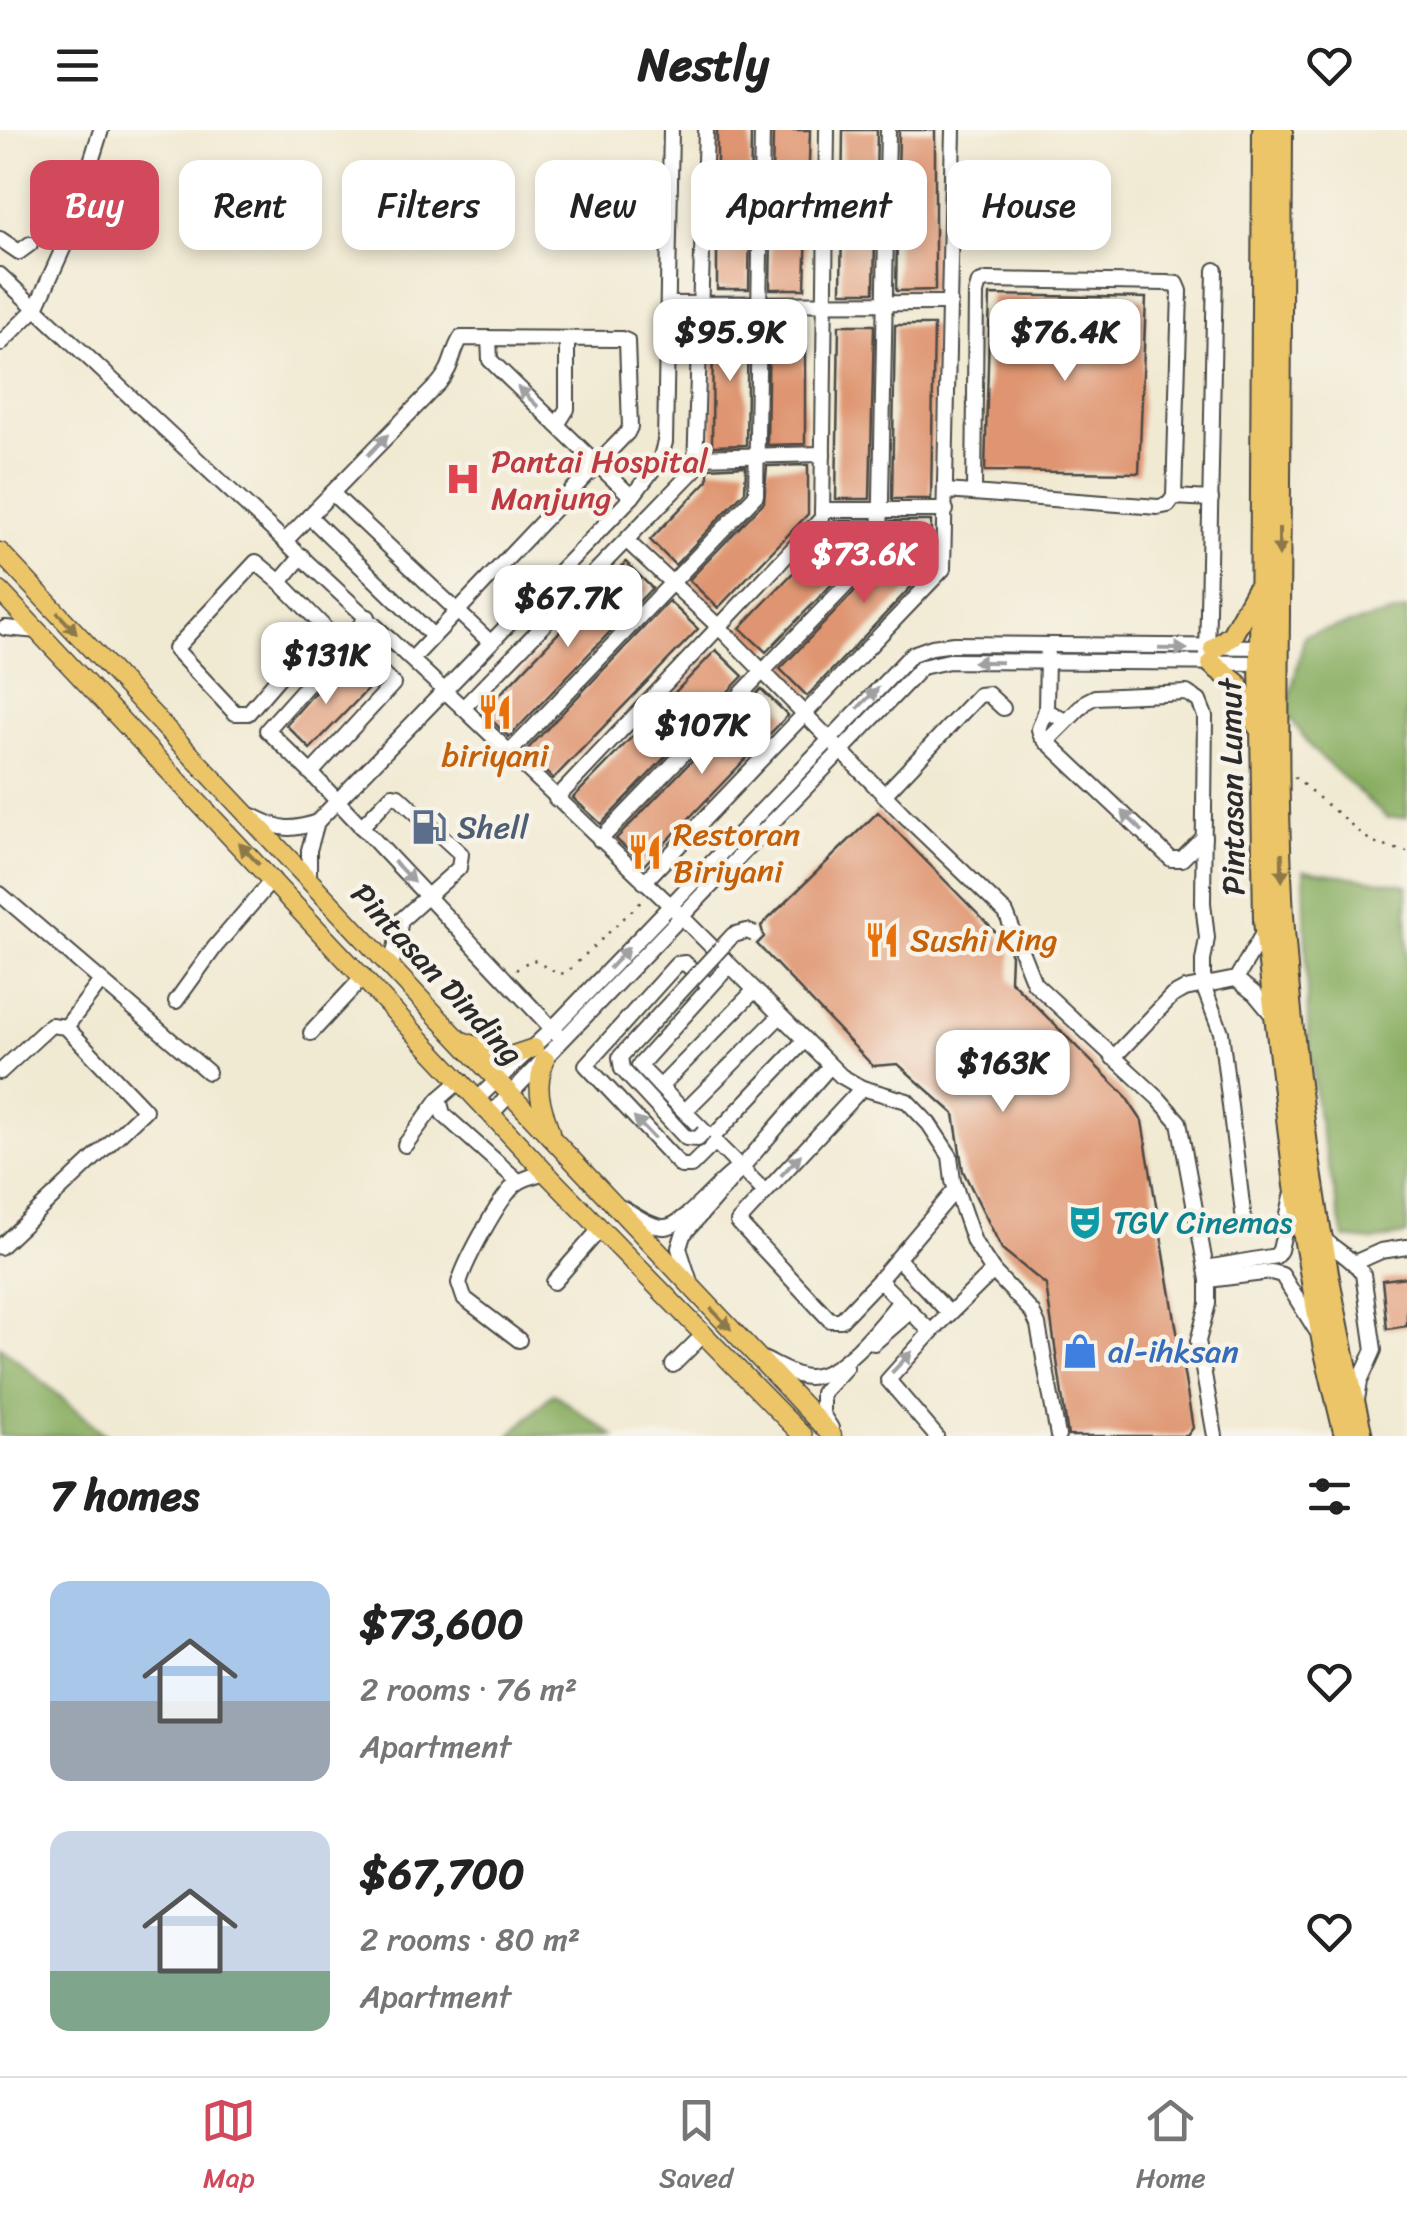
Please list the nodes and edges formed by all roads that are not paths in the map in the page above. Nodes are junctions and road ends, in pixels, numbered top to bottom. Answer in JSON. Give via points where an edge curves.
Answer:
{"nodes":[{"id":1,"x":101,"y":130,"type":"edge"},
{"id":2,"x":672,"y":130,"type":"edge"},
{"id":3,"x":706,"y":130,"type":"edge"},
{"id":4,"x":762,"y":130,"type":"edge"},
{"id":5,"x":828,"y":130,"type":"edge"},
{"id":6,"x":888,"y":130,"type":"edge"},
{"id":7,"x":953,"y":130,"type":"edge"},
{"id":8,"x":1263,"y":130,"type":"edge"},
{"id":9,"x":1282,"y":130,"type":"edge"},
{"id":10,"x":0,"y":239,"type":"edge"},
{"id":11,"x":30,"y":244,"type":"dead end"},
{"id":12,"x":1216,"y":270,"type":"dead end"},
{"id":13,"x":0,"y":275,"type":"edge"},
{"id":14,"x":825,"y":302,"type":"junction"},
{"id":15,"x":886,"y":302,"type":"junction"},
{"id":16,"x":950,"y":302,"type":"junction"},
{"id":17,"x":760,"y":303,"type":"junction"},
{"id":18,"x":668,"y":304,"type":"junction"},
{"id":19,"x":701,"y":304,"type":"junction"},
{"id":20,"x":36,"y":308,"type":"junction"},
{"id":21,"x":489,"y":338,"type":"junction"},
{"id":22,"x":567,"y":339,"type":"junction"},
{"id":23,"x":0,"y":344,"type":"edge"},
{"id":24,"x":557,"y":425,"type":"junction"},
{"id":25,"x":823,"y":454,"type":"junction"},
{"id":26,"x":757,"y":456,"type":"junction"},
{"id":27,"x":695,"y":457,"type":"junction"},
{"id":28,"x":597,"y":464,"type":"junction"},
{"id":29,"x":946,"y":491,"type":"junction"},
{"id":30,"x":332,"y":492,"type":"junction"},
{"id":31,"x":974,"y":492,"type":"junction"},
{"id":32,"x":632,"y":498,"type":"junction"},
{"id":33,"x":1174,"y":498,"type":"junction"},
{"id":34,"x":1212,"y":499,"type":"junction"},
{"id":35,"x":822,"y":510,"type":"junction"},
{"id":36,"x":946,"y":510,"type":"junction"},
{"id":37,"x":883,"y":512,"type":"junction"},
{"id":38,"x":309,"y":516,"type":"junction"},
{"id":39,"x":286,"y":540,"type":"junction"},
{"id":40,"x":628,"y":542,"type":"junction"},
{"id":41,"x":0,"y":552,"type":"edge"},
{"id":42,"x":302,"y":556,"type":"junction"},
{"id":43,"x":1261,"y":578,"type":"junction"},
{"id":44,"x":280,"y":582,"type":"junction"},
{"id":45,"x":672,"y":583,"type":"junction"},
{"id":46,"x":5,"y":597,"type":"edge"},
{"id":47,"x":456,"y":611,"type":"junction"},
{"id":48,"x":368,"y":618,"type":"junction"},
{"id":49,"x":719,"y":628,"type":"junction"},
{"id":50,"x":2,"y":630,"type":"edge"},
{"id":51,"x":38,"y":631,"type":"junction"},
{"id":52,"x":433,"y":636,"type":"junction"},
{"id":53,"x":348,"y":640,"type":"junction"},
{"id":54,"x":490,"y":642,"type":"junction"},
{"id":55,"x":1048,"y":647,"type":"junction"},
{"id":56,"x":1269,"y":655,"type":"junction"},
{"id":57,"x":1210,"y":657,"type":"junction"},
{"id":58,"x":412,"y":658,"type":"junction"},
{"id":59,"x":1047,"y":664,"type":"junction"},
{"id":60,"x":763,"y":670,"type":"junction"},
{"id":61,"x":444,"y":691,"type":"junction"},
{"id":62,"x":463,"y":708,"type":"junction"},
{"id":63,"x":1003,"y":708,"type":"dead end"},
{"id":64,"x":1046,"y":710,"type":"junction"},
{"id":65,"x":248,"y":713,"type":"junction"},
{"id":66,"x":806,"y":714,"type":"junction"},
{"id":67,"x":1066,"y":721,"type":"junction"},
{"id":68,"x":267,"y":730,"type":"junction"},
{"id":69,"x":1260,"y":731,"type":"junction"},
{"id":70,"x":835,"y":742,"type":"junction"},
{"id":71,"x":1046,"y":742,"type":"junction"},
{"id":72,"x":509,"y":754,"type":"junction"},
{"id":73,"x":311,"y":774,"type":"junction"},
{"id":74,"x":884,"y":795,"type":"junction"},
{"id":75,"x":556,"y":798,"type":"junction"},
{"id":76,"x":336,"y":801,"type":"junction"},
{"id":77,"x":243,"y":811,"type":"junction"},
{"id":78,"x":317,"y":822,"type":"junction"},
{"id":79,"x":361,"y":827,"type":"junction"},
{"id":80,"x":1204,"y":838,"type":"junction"},
{"id":81,"x":600,"y":840,"type":"junction"},
{"id":82,"x":273,"y":879,"type":"junction"},
{"id":83,"x":310,"y":882,"type":"junction"},
{"id":84,"x":649,"y":887,"type":"junction"},
{"id":85,"x":0,"y":894,"type":"edge"},
{"id":86,"x":426,"y":896,"type":"junction"},
{"id":87,"x":669,"y":904,"type":"junction"},
{"id":88,"x":682,"y":917,"type":"junction"},
{"id":89,"x":1265,"y":930,"type":"junction"},
{"id":90,"x":754,"y":934,"type":"dead end"},
{"id":91,"x":729,"y":966,"type":"junction"},
{"id":92,"x":391,"y":968,"type":"junction"},
{"id":93,"x":364,"y":976,"type":"junction"},
{"id":94,"x":1236,"y":979,"type":"junction"},
{"id":95,"x":101,"y":981,"type":"junction"},
{"id":96,"x":1203,"y":985,"type":"junction"},
{"id":97,"x":709,"y":986,"type":"junction"},
{"id":98,"x":754,"y":990,"type":"junction"},
{"id":99,"x":176,"y":1001,"type":"dead end"},
{"id":100,"x":780,"y":1016,"type":"junction"},
{"id":101,"x":1274,"y":1017,"type":"junction"},
{"id":102,"x":66,"y":1027,"type":"junction"},
{"id":103,"x":552,"y":1029,"type":"junction"},
{"id":104,"x":310,"y":1033,"type":"dead end"},
{"id":105,"x":457,"y":1039,"type":"junction"},
{"id":106,"x":805,"y":1040,"type":"junction"},
{"id":107,"x":564,"y":1042,"type":"junction"},
{"id":108,"x":539,"y":1054,"type":"junction"},
{"id":109,"x":1112,"y":1058,"type":"junction"},
{"id":110,"x":830,"y":1066,"type":"junction"},
{"id":111,"x":0,"y":1072,"type":"edge"},
{"id":112,"x":208,"y":1072,"type":"dead end"},
{"id":113,"x":460,"y":1080,"type":"junction"},
{"id":114,"x":660,"y":1088,"type":"junction"},
{"id":115,"x":862,"y":1088,"type":"junction"},
{"id":116,"x":504,"y":1089,"type":"junction"},
{"id":117,"x":478,"y":1099,"type":"junction"},
{"id":118,"x":439,"y":1100,"type":"junction"},
{"id":119,"x":684,"y":1111,"type":"junction"},
{"id":120,"x":491,"y":1114,"type":"junction"},
{"id":121,"x":710,"y":1138,"type":"junction"},
{"id":122,"x":554,"y":1142,"type":"junction"},
{"id":123,"x":405,"y":1145,"type":"dead end"},
{"id":124,"x":740,"y":1167,"type":"junction"},
{"id":125,"x":546,"y":1172,"type":"junction"},
{"id":126,"x":518,"y":1181,"type":"junction"},
{"id":127,"x":1294,"y":1186,"type":"junction"},
{"id":128,"x":956,"y":1190,"type":"junction"},
{"id":129,"x":766,"y":1192,"type":"junction"},
{"id":130,"x":608,"y":1200,"type":"junction"},
{"id":131,"x":1244,"y":1220,"type":"dead end"},
{"id":132,"x":601,"y":1228,"type":"junction"},
{"id":133,"x":1320,"y":1236,"type":"junction"},
{"id":134,"x":0,"y":1248,"type":"edge"},
{"id":135,"x":1407,"y":1248,"type":"edge"},
{"id":136,"x":898,"y":1259,"type":"junction"},
{"id":137,"x":1354,"y":1263,"type":"junction"},
{"id":138,"x":993,"y":1271,"type":"junction"},
{"id":139,"x":1208,"y":1274,"type":"junction"},
{"id":140,"x":879,"y":1280,"type":"junction"},
{"id":141,"x":554,"y":1282,"type":"dead end"},
{"id":142,"x":693,"y":1291,"type":"junction"},
{"id":143,"x":906,"y":1306,"type":"junction"},
{"id":144,"x":949,"y":1313,"type":"junction"},
{"id":145,"x":931,"y":1332,"type":"junction"},
{"id":146,"x":704,"y":1334,"type":"junction"},
{"id":147,"x":519,"y":1340,"type":"dead end"},
{"id":148,"x":1323,"y":1344,"type":"junction"},
{"id":149,"x":758,"y":1357,"type":"junction"},
{"id":150,"x":673,"y":1365,"type":"dead end"},
{"id":151,"x":1359,"y":1426,"type":"edge"},
{"id":152,"x":803,"y":1436,"type":"edge"},
{"id":153,"x":834,"y":1436,"type":"edge"},
{"id":154,"x":936,"y":1436,"type":"edge"},
{"id":155,"x":1058,"y":1436,"type":"edge"},
{"id":156,"x":1215,"y":1436,"type":"edge"},
{"id":157,"x":1345,"y":1436,"type":"edge"}],
"edges":[{"from":1,"to":20,"type":"street"},
{"from":2,"to":18,"type":"street"},
{"from":3,"to":19,"type":"street"},
{"from":4,"to":17,"type":"street"},
{"from":5,"to":14,"type":"street"},
{"from":6,"to":15,"type":"street"},
{"from":7,"to":16,"type":"street"},
{"from":8,"to":43,"type":"highway","name":"Pintasan Lumut"},
{"from":9,"to":56,"type":"highway","name":"Pintasan Lumut","one_way":true},
{"from":10,"to":11,"type":"street","via":[[18,252]]},
{"from":12,"to":34,"type":"street"},
{"from":13,"to":20,"type":"street"},
{"from":14,"to":15,"type":"street"},
{"from":14,"to":17,"type":"street"},
{"from":14,"to":25,"type":"street"},
{"from":15,"to":16,"type":"street"},
{"from":15,"to":37,"type":"street"},
{"from":16,"to":29,"type":"street"},
{"from":17,"to":19,"type":"street"},
{"from":17,"to":26,"type":"street"},
{"from":18,"to":19,"type":"street"},
{"from":18,"to":32,"type":"street","via":[[665,442]]},
{"from":19,"to":27,"type":"street"},
{"from":20,"to":23,"type":"street"},
{"from":20,"to":39,"type":"street"},
{"from":21,"to":22,"type":"street"},
{"from":24,"to":21,"type":"street","one_way":true,"via":[[490,360]]},
{"from":30,"to":21,"type":"street","one_way":true,"via":[[439,383],[461,338]]},
{"from":22,"to":24,"type":"street","via":[[567,408]]},
{"from":22,"to":28,"type":"street","via":[[622,339],[629,345],[630,427]]},
{"from":24,"to":28,"type":"street"},
{"from":25,"to":26,"type":"street"},
{"from":25,"to":35,"type":"street"},
{"from":26,"to":27,"type":"street"},
{"from":26,"to":45,"type":"street","via":[[755,499]]},
{"from":27,"to":40,"type":"street","via":[[692,474]]},
{"from":28,"to":32,"type":"street"},
{"from":28,"to":47,"type":"street"},
{"from":29,"to":31,"type":"street"},
{"from":29,"to":36,"type":"street"},
{"from":30,"to":38,"type":"street"},
{"from":30,"to":47,"type":"street"},
{"from":31,"to":33,"type":"street","via":[[1158,507]]},
{"from":31,"to":33,"type":"street","via":[[979,283],[1167,282],[1180,292]]},
{"from":32,"to":54,"type":"street"},
{"from":33,"to":34,"type":"street"},
{"from":34,"to":57,"type":"street"},
{"from":35,"to":37,"type":"street"},
{"from":35,"to":49,"type":"street","via":[[819,524]]},
{"from":36,"to":37,"type":"street"},
{"from":36,"to":66,"type":"street","via":[[938,577]]},
{"from":37,"to":60,"type":"street","via":[[880,550]]},
{"from":38,"to":39,"type":"street"},
{"from":38,"to":52,"type":"street"},
{"from":39,"to":42,"type":"street"},
{"from":40,"to":45,"type":"street"},
{"from":40,"to":62,"type":"street"},
{"from":41,"to":77,"type":"main road","name":"Pintasan Dinding","one_way":true},
{"from":42,"to":44,"type":"street"},
{"from":42,"to":48,"type":"street"},
{"from":43,"to":56,"type":"highway","name":"Pintasan Lumut"},
{"from":43,"to":57,"type":"highway","via":[[1240,624]]},
{"from":44,"to":65,"type":"street","via":[[323,626]]},
{"from":44,"to":65,"type":"street","via":[[261,564],[250,564],[175,649],[235,713]]},
{"from":45,"to":49,"type":"street"},
{"from":45,"to":72,"type":"street"},
{"from":46,"to":50,"type":"street"},
{"from":46,"to":51,"type":"main road","name":"Pintasan Dinding"},
{"from":47,"to":52,"type":"street"},
{"from":47,"to":54,"type":"street"},
{"from":48,"to":53,"type":"street"},
{"from":48,"to":58,"type":"street"},
{"from":49,"to":60,"type":"street"},
{"from":49,"to":75,"type":"street"},
{"from":50,"to":51,"type":"street"},
{"from":82,"to":51,"type":"main road","name":"Pintasan Dinding","one_way":true},
{"from":52,"to":58,"type":"street"},
{"from":53,"to":68,"type":"street"},
{"from":53,"to":73,"type":"street","via":[[393,684]]},
{"from":54,"to":61,"type":"street"},
{"from":55,"to":57,"type":"street","one_way":true},
{"from":55,"to":59,"type":"street"},
{"from":70,"to":55,"type":"street","one_way":true,"via":[[920,650],[954,644]]},
{"from":56,"to":57,"type":"street"},
{"from":56,"to":69,"type":"highway","name":"Pintasan Lumut"},
{"from":56,"to":133,"type":"highway","name":"Pintasan Lumut","one_way":true,"via":[[1294,1049]]},
{"from":57,"to":59,"type":"street"},
{"from":57,"to":69,"type":"highway","via":[[1237,684]]},
{"from":58,"to":61,"type":"street"},
{"from":59,"to":64,"type":"street"},
{"from":59,"to":70,"type":"street","one_way":true,"via":[[930,663]]},
{"from":60,"to":66,"type":"street"},
{"from":60,"to":81,"type":"street"},
{"from":61,"to":62,"type":"street"},
{"from":61,"to":76,"type":"street"},
{"from":62,"to":72,"type":"street"},
{"from":63,"to":74,"type":"street","via":[[988,694],[979,695]]},
{"from":64,"to":67,"type":"street"},
{"from":64,"to":71,"type":"street","via":[[1039,729]]},
{"from":65,"to":68,"type":"street"},
{"from":66,"to":70,"type":"street"},
{"from":66,"to":84,"type":"street"},
{"from":67,"to":71,"type":"street"},
{"from":67,"to":80,"type":"street","via":[[1095,697],[1188,693],[1199,701],[1205,716]]},
{"from":68,"to":73,"type":"street"},
{"from":69,"to":89,"type":"highway","name":"Pintasan Lumut"},
{"from":70,"to":74,"type":"street"},
{"from":70,"to":87,"type":"street"},
{"from":70,"to":88,"type":"street"},
{"from":80,"to":71,"type":"street","one_way":true,"via":[[1182,859],[1171,860]]},
{"from":72,"to":75,"type":"street"},
{"from":73,"to":76,"type":"street"},
{"from":74,"to":109,"type":"street","via":[[1006,913],[1034,984]]},
{"from":75,"to":81,"type":"street"},
{"from":76,"to":78,"type":"street"},
{"from":76,"to":79,"type":"street"},
{"from":77,"to":78,"type":"street","via":[[276,828]]},
{"from":77,"to":83,"type":"main road","name":"Pintasan Dinding"},
{"from":78,"to":83,"type":"street"},
{"from":79,"to":86,"type":"street","one_way":true},
{"from":79,"to":86,"type":"street","via":[[398,796],[461,854],[458,868]]},
{"from":80,"to":96,"type":"street"},
{"from":81,"to":84,"type":"street"},
{"from":82,"to":93,"type":"main road","name":"Pintasan Dinding"},
{"from":82,"to":99,"type":"street"},
{"from":83,"to":92,"type":"main road","name":"Pintasan Dinding"},
{"from":84,"to":87,"type":"street"},
{"from":85,"to":95,"type":"street"},
{"from":86,"to":92,"type":"street","via":[[401,920]]},
{"from":86,"to":103,"type":"street"},
{"from":87,"to":88,"type":"street"},
{"from":103,"to":87,"type":"street","one_way":true},
{"from":88,"to":91,"type":"street"},
{"from":88,"to":107,"type":"street"},
{"from":89,"to":94,"type":"street"},
{"from":89,"to":101,"type":"highway","name":"Pintasan Lumut"},
{"from":90,"to":121,"type":"street","bridge":true,"via":[[733,934],[620,1057],[622,1069],[686,1138]]},
{"from":91,"to":97,"type":"street"},
{"from":91,"to":98,"type":"street"},
{"from":92,"to":105,"type":"main road","name":"Pintasan Dinding"},
{"from":93,"to":104,"type":"street"},
{"from":93,"to":113,"type":"main road","name":"Pintasan Dinding"},
{"from":94,"to":96,"type":"street"},
{"from":94,"to":101,"type":"street"},
{"from":95,"to":102,"type":"street"},
{"from":95,"to":112,"type":"street"},
{"from":96,"to":109,"type":"street","via":[[1172,996]]},
{"from":96,"to":131,"type":"street","via":[[1220,1032]]},
{"from":97,"to":114,"type":"street","via":[[640,1062]]},
{"from":121,"to":97,"type":"street","one_way":true,"via":[[691,1166],[681,1166],[586,1064],[677,964]]},
{"from":98,"to":100,"type":"street"},
{"from":98,"to":114,"type":"street"},
{"from":100,"to":106,"type":"street"},
{"from":100,"to":119,"type":"street"},
{"from":101,"to":127,"type":"highway","name":"Pintasan Lumut"},
{"from":102,"to":111,"type":"street","via":[[51,1025]]},
{"from":102,"to":134,"type":"street","via":[[145,1110]]},
{"from":103,"to":107,"type":"street"},
{"from":103,"to":108,"type":"street"},
{"from":105,"to":108,"type":"main road","via":[[508,1057]]},
{"from":105,"to":116,"type":"main road","name":"Pintasan Dinding"},
{"from":106,"to":110,"type":"street"},
{"from":106,"to":121,"type":"street"},
{"from":107,"to":108,"type":"street"},
{"from":108,"to":116,"type":"street"},
{"from":108,"to":122,"type":"main road","via":[[540,1103]]},
{"from":109,"to":139,"type":"street","via":[[1182,1128]]},
{"from":110,"to":115,"type":"street"},
{"from":110,"to":124,"type":"street"},
{"from":113,"to":117,"type":"main road","name":"Pintasan Dinding"},
{"from":113,"to":118,"type":"street"},
{"from":114,"to":119,"type":"street"},
{"from":115,"to":128,"type":"street","via":[[906,1101],[925,1120],[950,1156]]},
{"from":129,"to":115,"type":"street","one_way":true},
{"from":116,"to":117,"type":"street"},
{"from":116,"to":120,"type":"street"},
{"from":116,"to":122,"type":"main road","name":"Pintasan Dinding"},
{"from":117,"to":120,"type":"main road","name":"Pintasan Dinding"},
{"from":118,"to":123,"type":"street"},
{"from":118,"to":126,"type":"street","via":[[443,1114]]},
{"from":119,"to":121,"type":"street"},
{"from":120,"to":125,"type":"main road","name":"Pintasan Dinding"},
{"from":121,"to":124,"type":"street"},
{"from":122,"to":130,"type":"main road","name":"Pintasan Dinding"},
{"from":124,"to":129,"type":"street"},
{"from":124,"to":130,"type":"street","via":[[671,1226],[654,1225]]},
{"from":124,"to":142,"type":"street","via":[[680,1241]]},
{"from":125,"to":126,"type":"street"},
{"from":125,"to":132,"type":"main road","name":"Pintasan Dinding"},
{"from":126,"to":147,"type":"street","via":[[459,1283],[464,1298]]},
{"from":127,"to":139,"type":"street","via":[[1276,1256]]},
{"from":127,"to":148,"type":"highway","name":"Pintasan Lumut"},
{"from":128,"to":136,"type":"street"},
{"from":128,"to":138,"type":"street","via":[[974,1242]]},
{"from":129,"to":140,"type":"street","via":[[740,1216],[740,1227],[830,1320],[841,1320]]},
{"from":130,"to":142,"type":"main road","name":"Pintasan Dinding"},
{"from":132,"to":141,"type":"street"},
{"from":132,"to":146,"type":"main road","name":"Pintasan Dinding"},
{"from":133,"to":137,"type":"street"},
{"from":133,"to":151,"type":"highway","name":"Pintasan Lumut"},
{"from":135,"to":137,"type":"street"},
{"from":136,"to":140,"type":"street"},
{"from":136,"to":144,"type":"street"},
{"from":137,"to":151,"type":"street","via":[[1363,1274],[1374,1350],[1358,1390]]},
{"from":138,"to":144,"type":"street"},
{"from":138,"to":155,"type":"street","via":[[1038,1325]]},
{"from":139,"to":148,"type":"street","via":[[1282,1275]]},
{"from":139,"to":156,"type":"street","via":[[1198,1341]]},
{"from":140,"to":143,"type":"street"},
{"from":142,"to":149,"type":"main road","name":"Pintasan Dinding","one_way":true},
{"from":143,"to":145,"type":"street"},
{"from":143,"to":149,"type":"street","via":[[817,1376]]},
{"from":143,"to":153,"type":"street","via":[[826,1386],[820,1403]]},
{"from":144,"to":145,"type":"street"},
{"from":154,"to":145,"type":"street","one_way":true,"via":[[888,1380]]},
{"from":146,"to":150,"type":"street"},
{"from":146,"to":152,"type":"main road","name":"Pintasan Dinding"},
{"from":148,"to":157,"type":"highway","name":"Pintasan Lumut"},
{"from":149,"to":153,"type":"main road","name":"Pintasan Dinding"}]}
